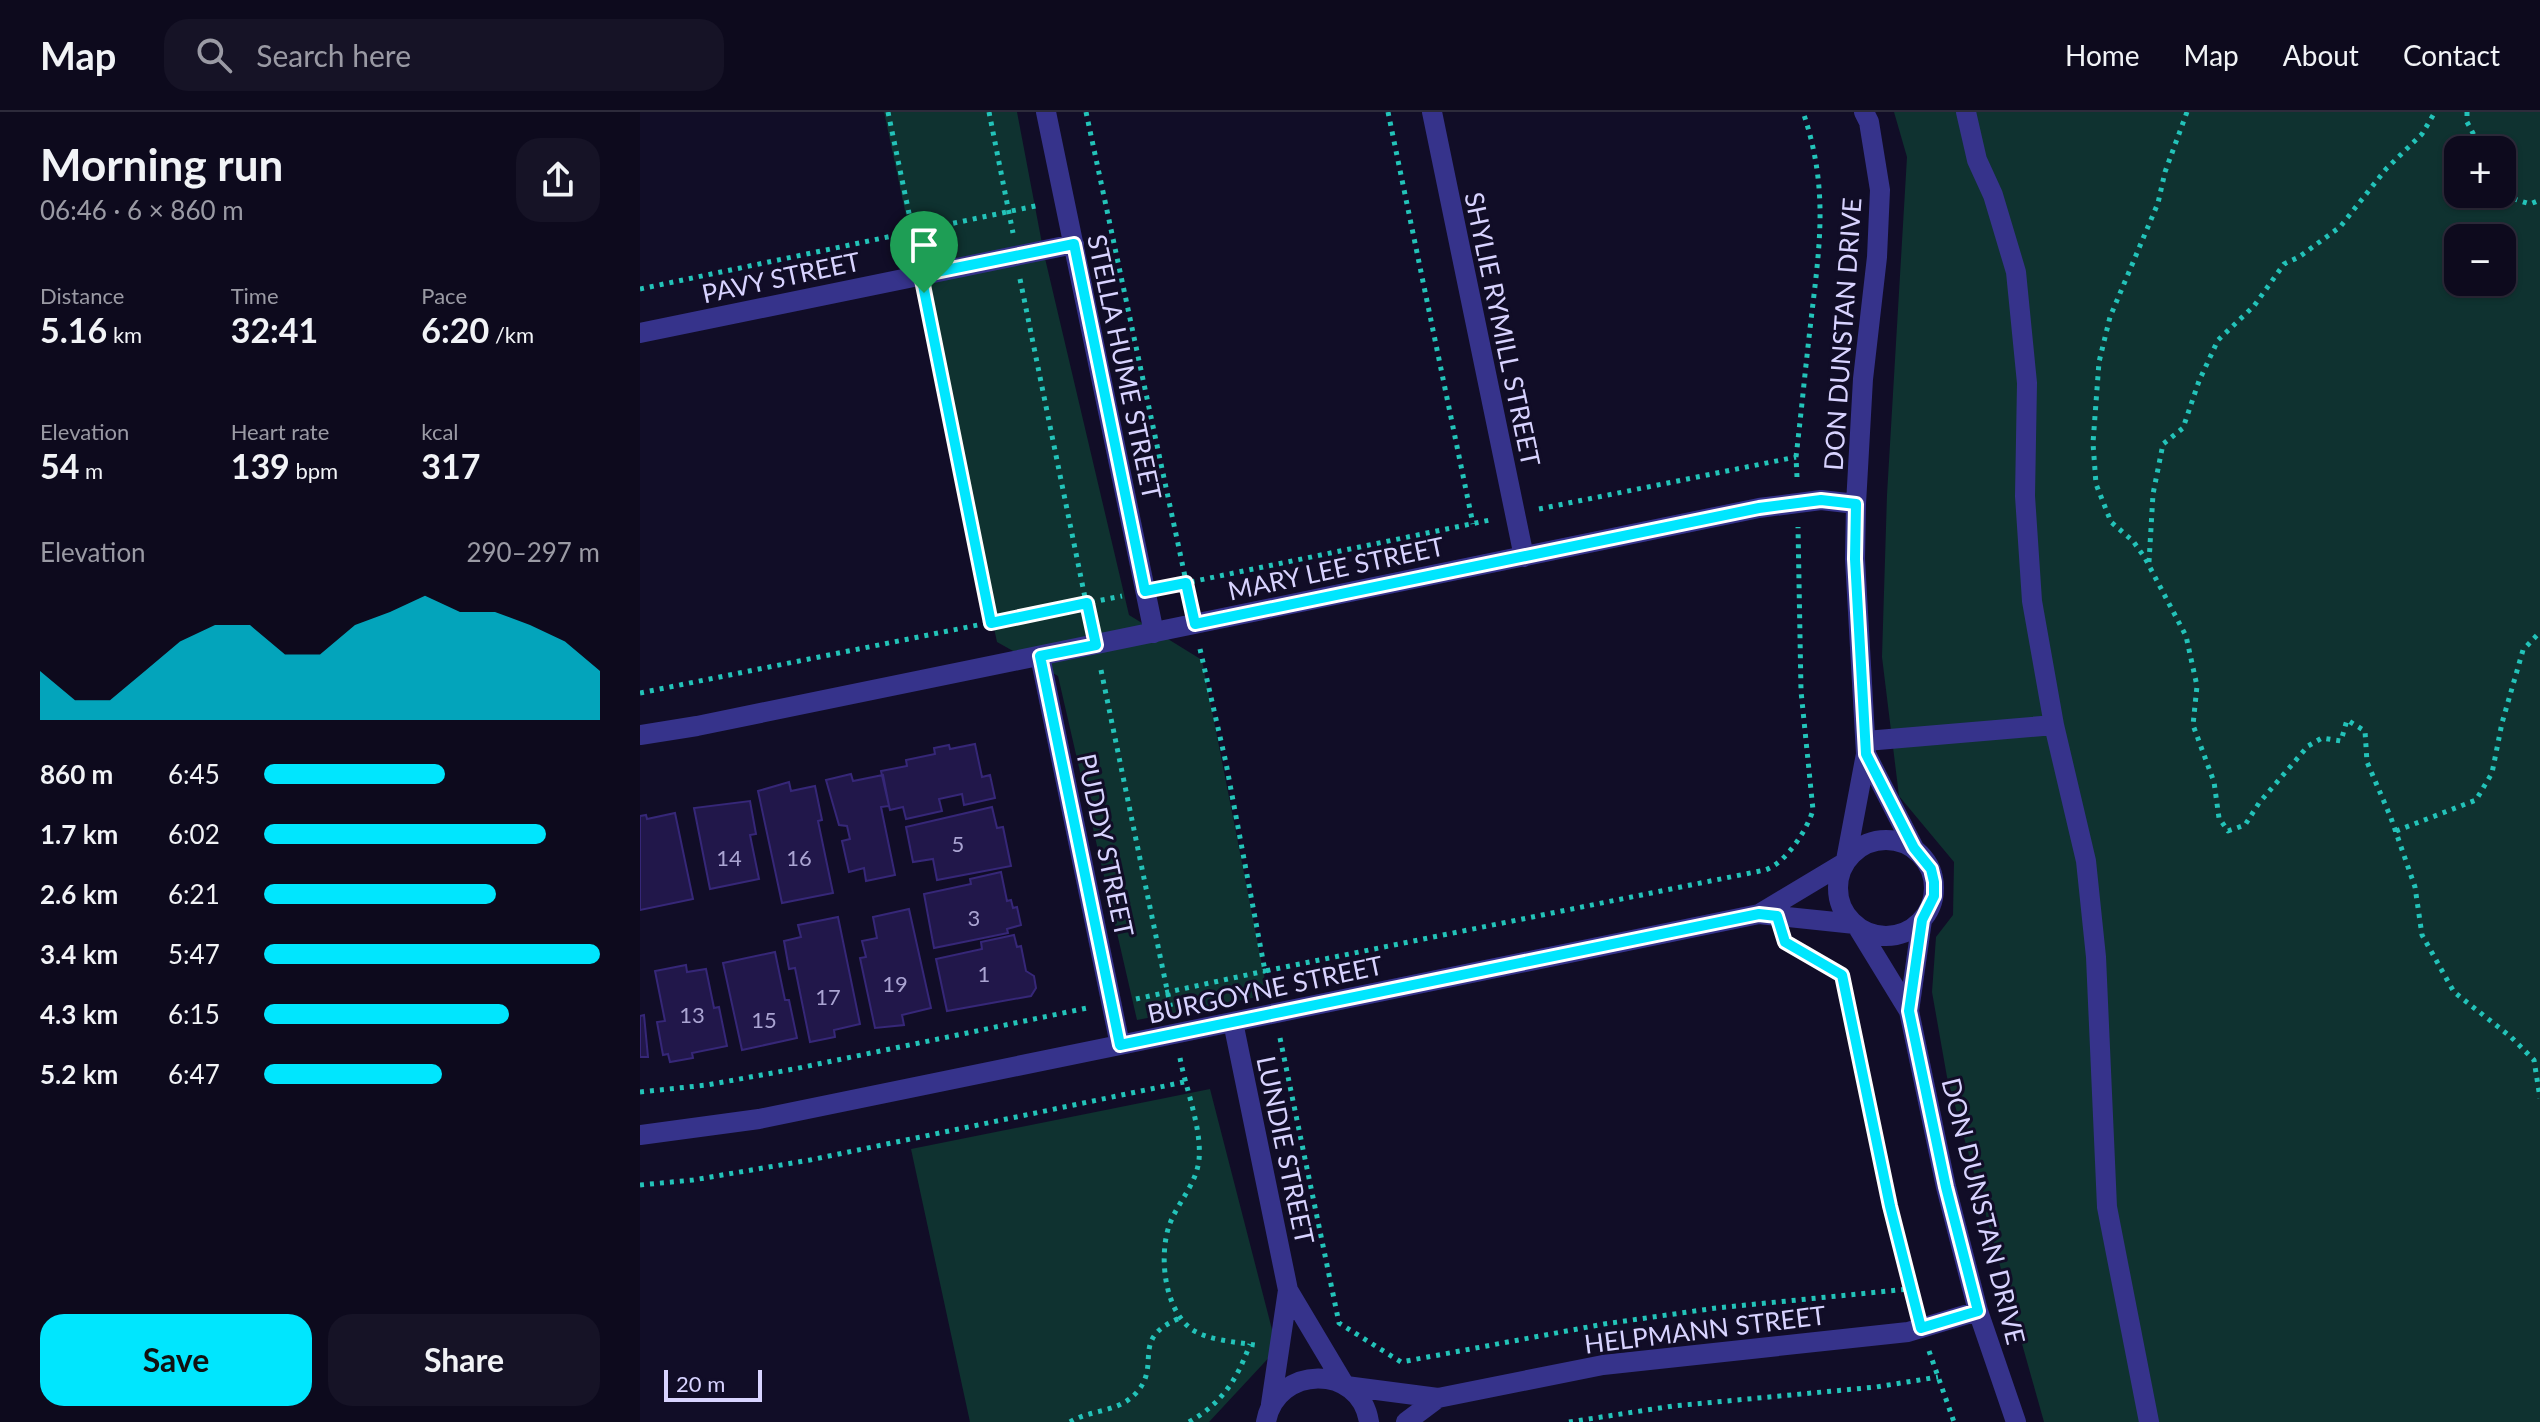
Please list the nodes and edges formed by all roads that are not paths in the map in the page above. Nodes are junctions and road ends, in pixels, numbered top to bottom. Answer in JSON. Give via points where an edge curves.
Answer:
{"nodes":[{"id":1,"x":1046,"y":112,"type":"edge"},
{"id":2,"x":1432,"y":112,"type":"edge"},
{"id":3,"x":1864,"y":112,"type":"edge"},
{"id":4,"x":1966,"y":112,"type":"edge"},
{"id":5,"x":1074,"y":244,"type":"junction"},
{"id":6,"x":640,"y":333,"type":"edge"},
{"id":7,"x":1856,"y":504,"type":"junction"},
{"id":8,"x":1524,"y":557,"type":"junction"},
{"id":9,"x":1154,"y":633,"type":"junction"},
{"id":10,"x":1040,"y":656,"type":"junction"},
{"id":11,"x":2054,"y":725,"type":"junction"},
{"id":12,"x":640,"y":735,"type":"edge"},
{"id":13,"x":1866,"y":748,"type":"junction"},
{"id":14,"x":1914,"y":848,"type":"junction"},
{"id":15,"x":1845,"y":862,"type":"junction"},
{"id":16,"x":1770,"y":911,"type":"junction"},
{"id":17,"x":1922,"y":920,"type":"junction"},
{"id":18,"x":1856,"y":925,"type":"junction"},
{"id":19,"x":1909,"y":1011,"type":"junction"},
{"id":20,"x":1233,"y":1022,"type":"junction"},
{"id":21,"x":1120,"y":1045,"type":"junction"},
{"id":22,"x":640,"y":1135,"type":"edge"},
{"id":23,"x":1288,"y":1290,"type":"junction"},
{"id":24,"x":1978,"y":1311,"type":"junction"},
{"id":25,"x":1345,"y":1385,"type":"junction"},
{"id":26,"x":1438,"y":1398,"type":"junction"},
{"id":27,"x":1269,"y":1411,"type":"edge"},
{"id":28,"x":1249,"y":1422,"type":"edge"},
{"id":29,"x":1369,"y":1422,"type":"edge"},
{"id":30,"x":1406,"y":1422,"type":"edge"},
{"id":31,"x":2016,"y":1422,"type":"edge"},
{"id":32,"x":2149,"y":1422,"type":"edge"}],
"edges":[{"from":1,"to":5,"type":"street","name":"STELLA HUME STREET"},
{"from":2,"to":8,"type":"street","name":"SHYLIE RYMILL STREET"},
{"from":3,"to":7,"type":"street","name":"DON DUNSTAN DRIVE","via":[[1880,190]]},
{"from":4,"to":11,"type":"street","via":[[2016,272],[2027,383],[2025,496],[2032,601]]},
{"from":5,"to":6,"type":"street","name":"PAVY STREET"},
{"from":5,"to":9,"type":"street","name":"STELLA HUME STREET"},
{"from":7,"to":8,"type":"street","name":"MARY LEE STREET","via":[[1798,503]]},
{"from":7,"to":13,"type":"street","name":"DON DUNSTAN DRIVE"},
{"from":8,"to":9,"type":"street","name":"MARY LEE STREET"},
{"from":9,"to":10,"type":"street","name":"MARY LEE STREET"},
{"from":10,"to":12,"type":"street","name":"MARY LEE STREET"},
{"from":10,"to":21,"type":"street","name":"PUDDY STREET"},
{"from":11,"to":13,"type":"street"},
{"from":11,"to":32,"type":"street","via":[[2086,861],[2096,957],[2107,1207]]},
{"from":13,"to":14,"type":"street","name":"DON DUNSTAN DRIVE"},
{"from":13,"to":15,"type":"street","name":"DON DUNSTAN DRIVE"},
{"from":14,"to":15,"type":"street","via":[[1885,839],[1870,842]]},
{"from":14,"to":17,"type":"street","via":[[1931,869],[1934,882],[1934,896]]},
{"from":15,"to":16,"type":"street","name":"BURGOYNE STREET"},
{"from":15,"to":18,"type":"street","via":[[1840,902]]},
{"from":16,"to":18,"type":"street","name":"BURGOYNE STREET"},
{"from":16,"to":20,"type":"street","name":"BURGOYNE STREET"},
{"from":17,"to":18,"type":"street","via":[[1911,929],[1883,936]]},
{"from":17,"to":19,"type":"street","name":"DON DUNSTAN DRIVE"},
{"from":18,"to":19,"type":"street","name":"DON DUNSTAN DRIVE"},
{"from":19,"to":24,"type":"street","name":"DON DUNSTAN DRIVE"},
{"from":20,"to":21,"type":"street","name":"BURGOYNE STREET"},
{"from":20,"to":23,"type":"street","name":"LUNDIE STREET"},
{"from":21,"to":22,"type":"street","name":"BURGOYNE STREET","via":[[759,1119]]},
{"from":23,"to":25,"type":"street","name":"LUNDIE STREET"},
{"from":23,"to":27,"type":"street","name":"LUNDIE STREET"},
{"from":24,"to":26,"type":"street","name":"HELPMANN STREET","via":[[1908,1332],[1603,1365]]},
{"from":24,"to":31,"type":"street","name":"DON DUNSTAN DRIVE"},
{"from":25,"to":26,"type":"street","name":"HELPMANN STREET"},
{"from":25,"to":27,"type":"street","name":"HELPMANN STREET","via":[[1318,1377],[1304,1379],[1280,1392]]},
{"from":25,"to":29,"type":"street","name":"LUNDIE STREET","via":[[1364,1404]]},
{"from":26,"to":30,"type":"street","name":"HELPMANN STREET"},
{"from":27,"to":28,"type":"street"}]}
